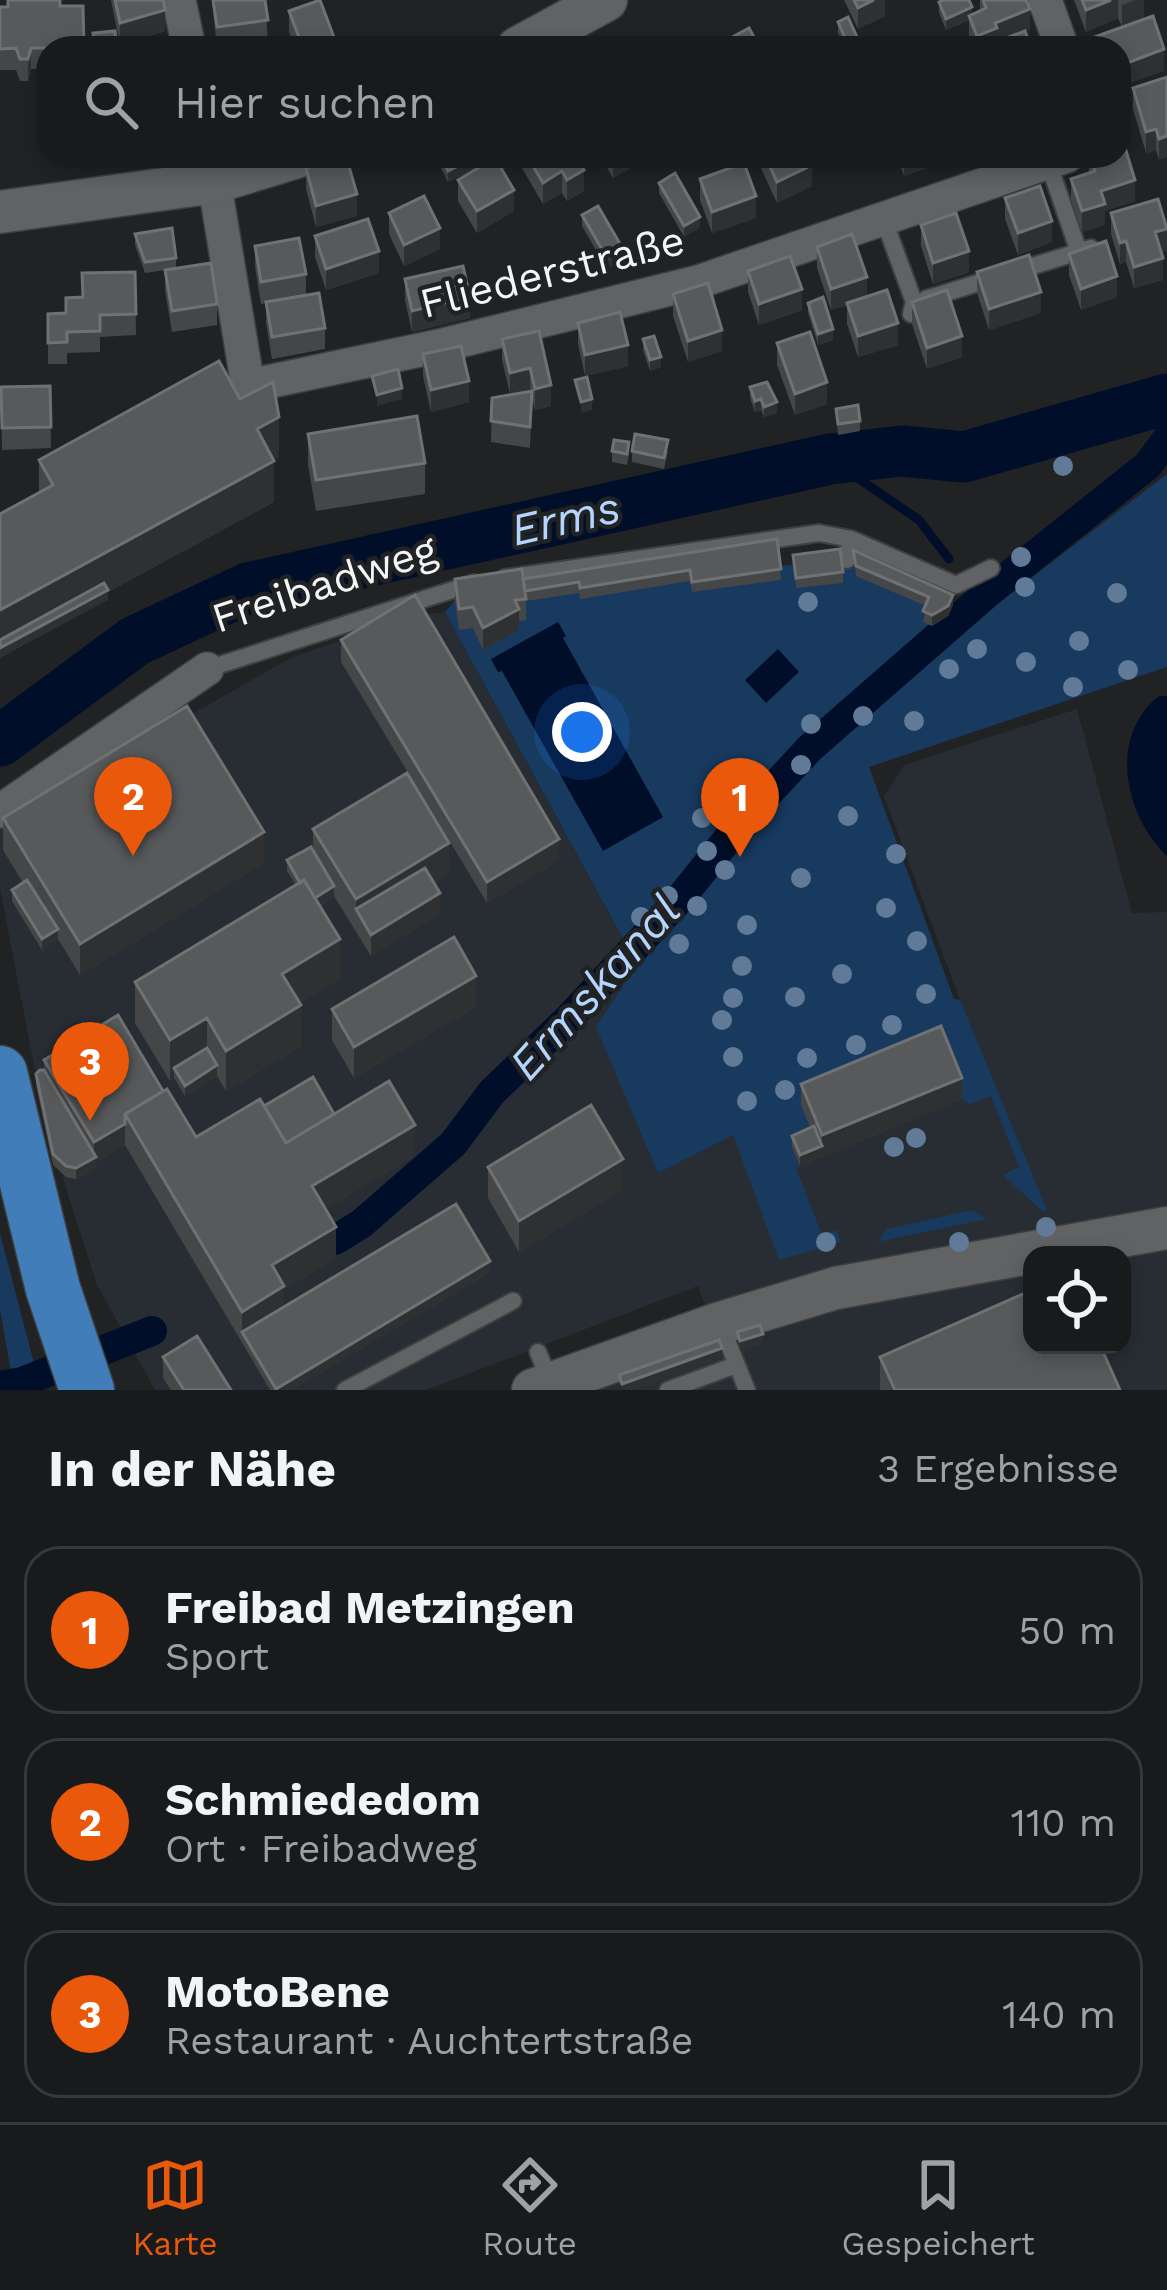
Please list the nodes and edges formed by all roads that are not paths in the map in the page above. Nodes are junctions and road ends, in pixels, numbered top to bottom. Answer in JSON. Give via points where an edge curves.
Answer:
{"nodes":[{"id":1,"x":179,"y":0,"type":"edge"},
{"id":2,"x":1045,"y":0,"type":"edge"},
{"id":3,"x":598,"y":2,"type":"edge"},
{"id":4,"x":186,"y":36,"type":"edge"},
{"id":5,"x":539,"y":36,"type":"edge"},
{"id":6,"x":1058,"y":36,"type":"edge"},
{"id":7,"x":1037,"y":168,"type":"edge"},
{"id":8,"x":1060,"y":168,"type":"edge"},
{"id":9,"x":213,"y":169,"type":"edge"},
{"id":10,"x":0,"y":212,"type":"edge"},
{"id":11,"x":884,"y":220,"type":"junction"},
{"id":12,"x":1103,"y":244,"type":"edge"},
{"id":13,"x":1079,"y":252,"type":"junction"},
{"id":14,"x":851,"y":539,"type":"junction"},
{"id":15,"x":847,"y":560,"type":"edge"},
{"id":16,"x":991,"y":568,"type":"dead end"},
{"id":17,"x":207,"y":669,"type":"joint"},
{"id":18,"x":0,"y":811,"type":"edge"},
{"id":19,"x":0,"y":1073,"type":"edge"},
{"id":20,"x":1167,"y":1228,"type":"edge"},
{"id":21,"x":513,"y":1301,"type":"dead end"},
{"id":22,"x":720,"y":1322,"type":"junction"},
{"id":23,"x":736,"y":1365,"type":"junction"},
{"id":24,"x":563,"y":1377,"type":"edge"},
{"id":25,"x":86,"y":1385,"type":"edge"},
{"id":26,"x":345,"y":1390,"type":"edge"},
{"id":27,"x":668,"y":1390,"type":"edge"},
{"id":28,"x":747,"y":1390,"type":"edge"}],
"edges":[{"from":1,"to":4,"type":"street"},
{"from":2,"to":6,"type":"street"},
{"from":3,"to":5,"type":"street"},
{"from":7,"to":11,"type":"street","name":"Fliederstraße"},
{"from":8,"to":13,"type":"lane"},
{"from":9,"to":10,"type":"street"},
{"from":9,"to":11,"type":"street","name":"Fliederstraße","via":[[248,386],[698,282]]},
{"from":11,"to":13,"type":"lane","via":[[912,308]]},
{"from":12,"to":13,"type":"lane"},
{"from":14,"to":15,"type":"lane"},
{"from":14,"to":16,"type":"lane","name":"Freibadweg","via":[[956,585]]},
{"from":14,"to":17,"type":"lane","name":"Freibadweg","via":[[804,534],[458,586]]},
{"from":17,"to":18,"type":"street","name":"Freibadweg"},
{"from":19,"to":25,"type":"main road"},
{"from":20,"to":22,"type":"street","via":[[836,1288]]},
{"from":21,"to":26,"type":"lane"},
{"from":22,"to":23,"type":"lane"},
{"from":22,"to":24,"type":"street"},
{"from":23,"to":27,"type":"lane"},
{"from":23,"to":28,"type":"lane"}]}
